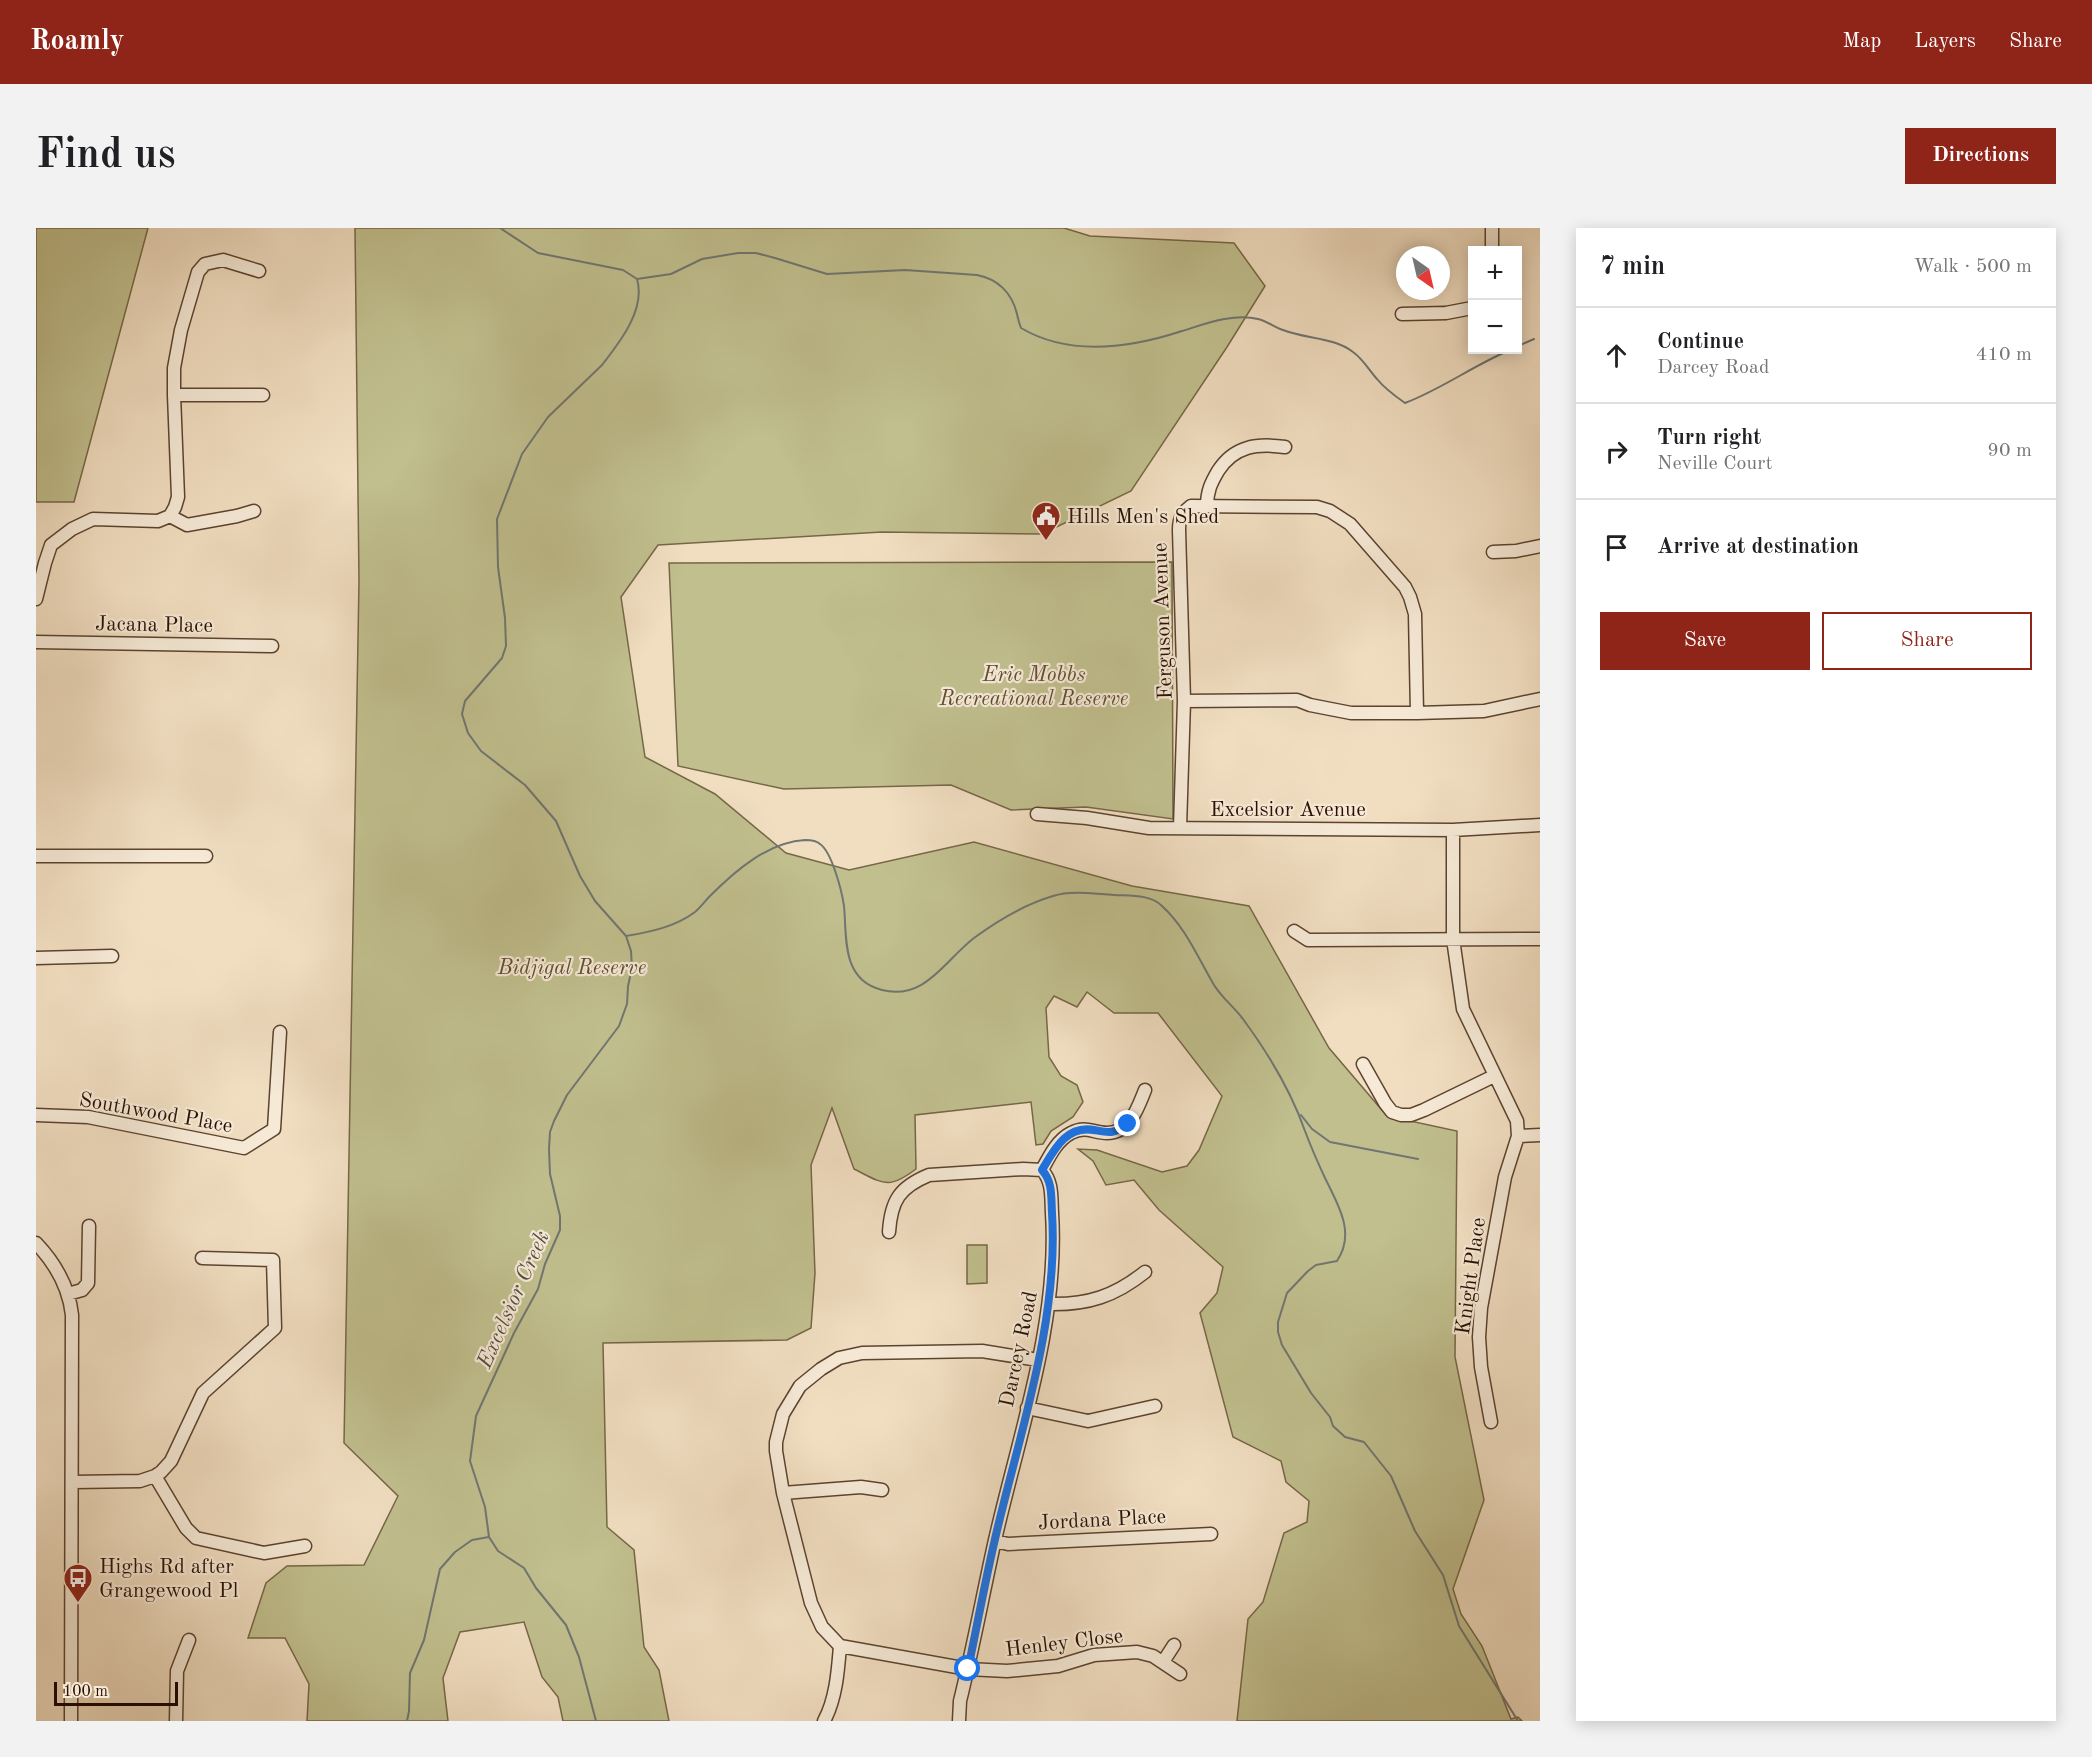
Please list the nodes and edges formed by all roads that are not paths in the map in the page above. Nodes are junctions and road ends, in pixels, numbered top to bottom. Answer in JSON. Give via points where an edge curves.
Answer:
{"nodes":[{"id":1,"x":1492,"y":228,"type":"edge"},
{"id":2,"x":1491,"y":246,"type":"edge"},
{"id":3,"x":259,"y":271,"type":"dead end"},
{"id":4,"x":1468,"y":309,"type":"edge"},
{"id":5,"x":1402,"y":315,"type":"dead end"},
{"id":6,"x":174,"y":395,"type":"junction"},
{"id":7,"x":263,"y":395,"type":"dead end"},
{"id":8,"x":1284,"y":447,"type":"dead end"},
{"id":9,"x":1207,"y":506,"type":"junction"},
{"id":10,"x":254,"y":511,"type":"dead end"},
{"id":11,"x":170,"y":516,"type":"junction"},
{"id":12,"x":1540,"y":546,"type":"edge"},
{"id":13,"x":1493,"y":552,"type":"dead end"},
{"id":14,"x":36,"y":599,"type":"edge"},
{"id":15,"x":36,"y":642,"type":"edge"},
{"id":16,"x":272,"y":646,"type":"dead end"},
{"id":17,"x":1540,"y":699,"type":"edge"},
{"id":18,"x":1184,"y":701,"type":"junction"},
{"id":19,"x":1417,"y":713,"type":"junction"},
{"id":20,"x":1037,"y":814,"type":"dead end"},
{"id":21,"x":1540,"y":825,"type":"edge"},
{"id":22,"x":1180,"y":828,"type":"junction"},
{"id":23,"x":1453,"y":830,"type":"junction"},
{"id":24,"x":36,"y":856,"type":"edge"},
{"id":25,"x":206,"y":856,"type":"dead end"},
{"id":26,"x":1294,"y":931,"type":"dead end"},
{"id":27,"x":1453,"y":939,"type":"junction"},
{"id":28,"x":1540,"y":939,"type":"edge"},
{"id":29,"x":112,"y":956,"type":"dead end"},
{"id":30,"x":36,"y":958,"type":"edge"},
{"id":31,"x":280,"y":1032,"type":"dead end"},
{"id":32,"x":1363,"y":1064,"type":"dead end"},
{"id":33,"x":1494,"y":1076,"type":"junction"},
{"id":34,"x":1145,"y":1090,"type":"dead end"},
{"id":35,"x":36,"y":1116,"type":"edge"},
{"id":36,"x":1540,"y":1135,"type":"edge"},
{"id":37,"x":1518,"y":1136,"type":"junction"},
{"id":38,"x":1042,"y":1170,"type":"junction"},
{"id":39,"x":89,"y":1226,"type":"dead end"},
{"id":40,"x":889,"y":1232,"type":"dead end"},
{"id":41,"x":36,"y":1244,"type":"edge"},
{"id":42,"x":202,"y":1258,"type":"dead end"},
{"id":43,"x":1145,"y":1272,"type":"dead end"},
{"id":44,"x":68,"y":1294,"type":"junction"},
{"id":45,"x":1049,"y":1304,"type":"junction"},
{"id":46,"x":1038,"y":1360,"type":"junction"},
{"id":47,"x":1155,"y":1406,"type":"dead end"},
{"id":48,"x":1027,"y":1408,"type":"junction"},
{"id":49,"x":1491,"y":1422,"type":"dead end"},
{"id":50,"x":155,"y":1476,"type":"junction"},
{"id":51,"x":73,"y":1482,"type":"junction"},
{"id":52,"x":882,"y":1490,"type":"dead end"},
{"id":53,"x":783,"y":1493,"type":"junction"},
{"id":54,"x":1211,"y":1534,"type":"dead end"},
{"id":55,"x":995,"y":1541,"type":"junction"},
{"id":56,"x":305,"y":1546,"type":"dead end"},
{"id":57,"x":189,"y":1640,"type":"dead end"},
{"id":58,"x":1174,"y":1645,"type":"dead end"},
{"id":59,"x":840,"y":1646,"type":"junction"},
{"id":60,"x":1163,"y":1662,"type":"junction"},
{"id":61,"x":968,"y":1669,"type":"junction"},
{"id":62,"x":1180,"y":1674,"type":"dead end"},
{"id":63,"x":71,"y":1721,"type":"edge"},
{"id":64,"x":176,"y":1721,"type":"edge"},
{"id":65,"x":824,"y":1721,"type":"edge"},
{"id":66,"x":959,"y":1721,"type":"edge"}],
"edges":[{"from":1,"to":2,"type":"street"},
{"from":3,"to":6,"type":"street","via":[[223,260],[205,264],[198,272],[181,330]]},
{"from":4,"to":5,"type":"street"},
{"from":6,"to":7,"type":"street"},
{"from":6,"to":11,"type":"street","via":[[178,497]]},
{"from":8,"to":9,"type":"street","via":[[1259,445],[1231,456],[1212,481]]},
{"from":9,"to":18,"type":"street","name":"Ferguson Avenue","via":[[1191,506],[1179,520]]},
{"from":9,"to":19,"type":"street","name":"Ferguson Avenue","via":[[1317,507],[1350,524],[1405,587],[1414,605]]},
{"from":10,"to":11,"type":"street","via":[[187,525]]},
{"from":11,"to":14,"type":"street","via":[[158,521],[93,519],[72,529],[51,545]]},
{"from":12,"to":13,"type":"street"},
{"from":15,"to":16,"type":"street","name":"Jacana Place"},
{"from":17,"to":19,"type":"street","via":[[1484,711]]},
{"from":18,"to":19,"type":"street","via":[[1297,700],[1351,713]]},
{"from":18,"to":22,"type":"street","name":"Ferguson Avenue"},
{"from":20,"to":22,"type":"street","name":"Excelsior Avenue","via":[[1149,828]]},
{"from":21,"to":23,"type":"street","name":"Excelsior Avenue"},
{"from":22,"to":23,"type":"street","name":"Excelsior Avenue"},
{"from":23,"to":27,"type":"street"},
{"from":24,"to":25,"type":"street"},
{"from":26,"to":27,"type":"street","via":[[1308,940]]},
{"from":27,"to":28,"type":"street"},
{"from":27,"to":33,"type":"street","via":[[1462,1009]]},
{"from":29,"to":30,"type":"street"},
{"from":31,"to":35,"type":"street","name":"Southwood Place","via":[[274,1129],[244,1148],[88,1117]]},
{"from":32,"to":33,"type":"street","via":[[1385,1103],[1401,1115],[1424,1110]]},
{"from":33,"to":37,"type":"street","via":[[1517,1121]]},
{"from":34,"to":38,"type":"street","via":[[1128,1124],[1107,1134],[1082,1129],[1069,1134],[1058,1143]]},
{"from":36,"to":37,"type":"street"},
{"from":37,"to":49,"type":"street","name":"Knight Place","via":[[1505,1177],[1481,1308],[1481,1367]]},
{"from":38,"to":40,"type":"street","via":[[923,1177],[897,1196]]},
{"from":38,"to":45,"type":"street","name":"Darcey Road","via":[[1050,1184],[1053,1231]]},
{"from":39,"to":44,"type":"street","via":[[88,1283],[82,1290]]},
{"from":41,"to":44,"type":"street","via":[[53,1264]]},
{"from":42,"to":50,"type":"street","via":[[273,1260],[275,1328],[203,1394],[171,1461]]},
{"from":43,"to":45,"type":"street","via":[[1125,1288],[1105,1296],[1074,1305]]},
{"from":44,"to":51,"type":"street","via":[[73,1326]]},
{"from":45,"to":46,"type":"street","name":"Darcey Road"},
{"from":46,"to":48,"type":"street","name":"Darcey Road"},
{"from":46,"to":53,"type":"street","via":[[982,1351],[862,1353],[839,1358],[800,1386],[783,1414],[776,1442]]},
{"from":47,"to":48,"type":"street","via":[[1088,1421]]},
{"from":48,"to":55,"type":"street","name":"Darcey Road"},
{"from":50,"to":51,"type":"street","via":[[130,1482]]},
{"from":50,"to":56,"type":"street","via":[[196,1538],[264,1553]]},
{"from":51,"to":63,"type":"street"},
{"from":52,"to":53,"type":"street","via":[[861,1487]]},
{"from":53,"to":59,"type":"street","via":[[811,1603],[822,1627]]},
{"from":54,"to":55,"type":"street","name":"Jordana Place","via":[[1008,1544]]},
{"from":55,"to":61,"type":"street","name":"Darcey Road"},
{"from":57,"to":64,"type":"street","via":[[177,1671]]},
{"from":58,"to":60,"type":"street"},
{"from":59,"to":61,"type":"street","name":"Henley Close"},
{"from":59,"to":65,"type":"street","via":[[837,1678]]},
{"from":60,"to":61,"type":"street","name":"Henley Close","via":[[1147,1654],[1130,1652],[1094,1655],[1058,1666],[1007,1671]]},
{"from":60,"to":62,"type":"street","name":"Henley Close"},
{"from":61,"to":66,"type":"street","name":"Darcey Road"}]}
